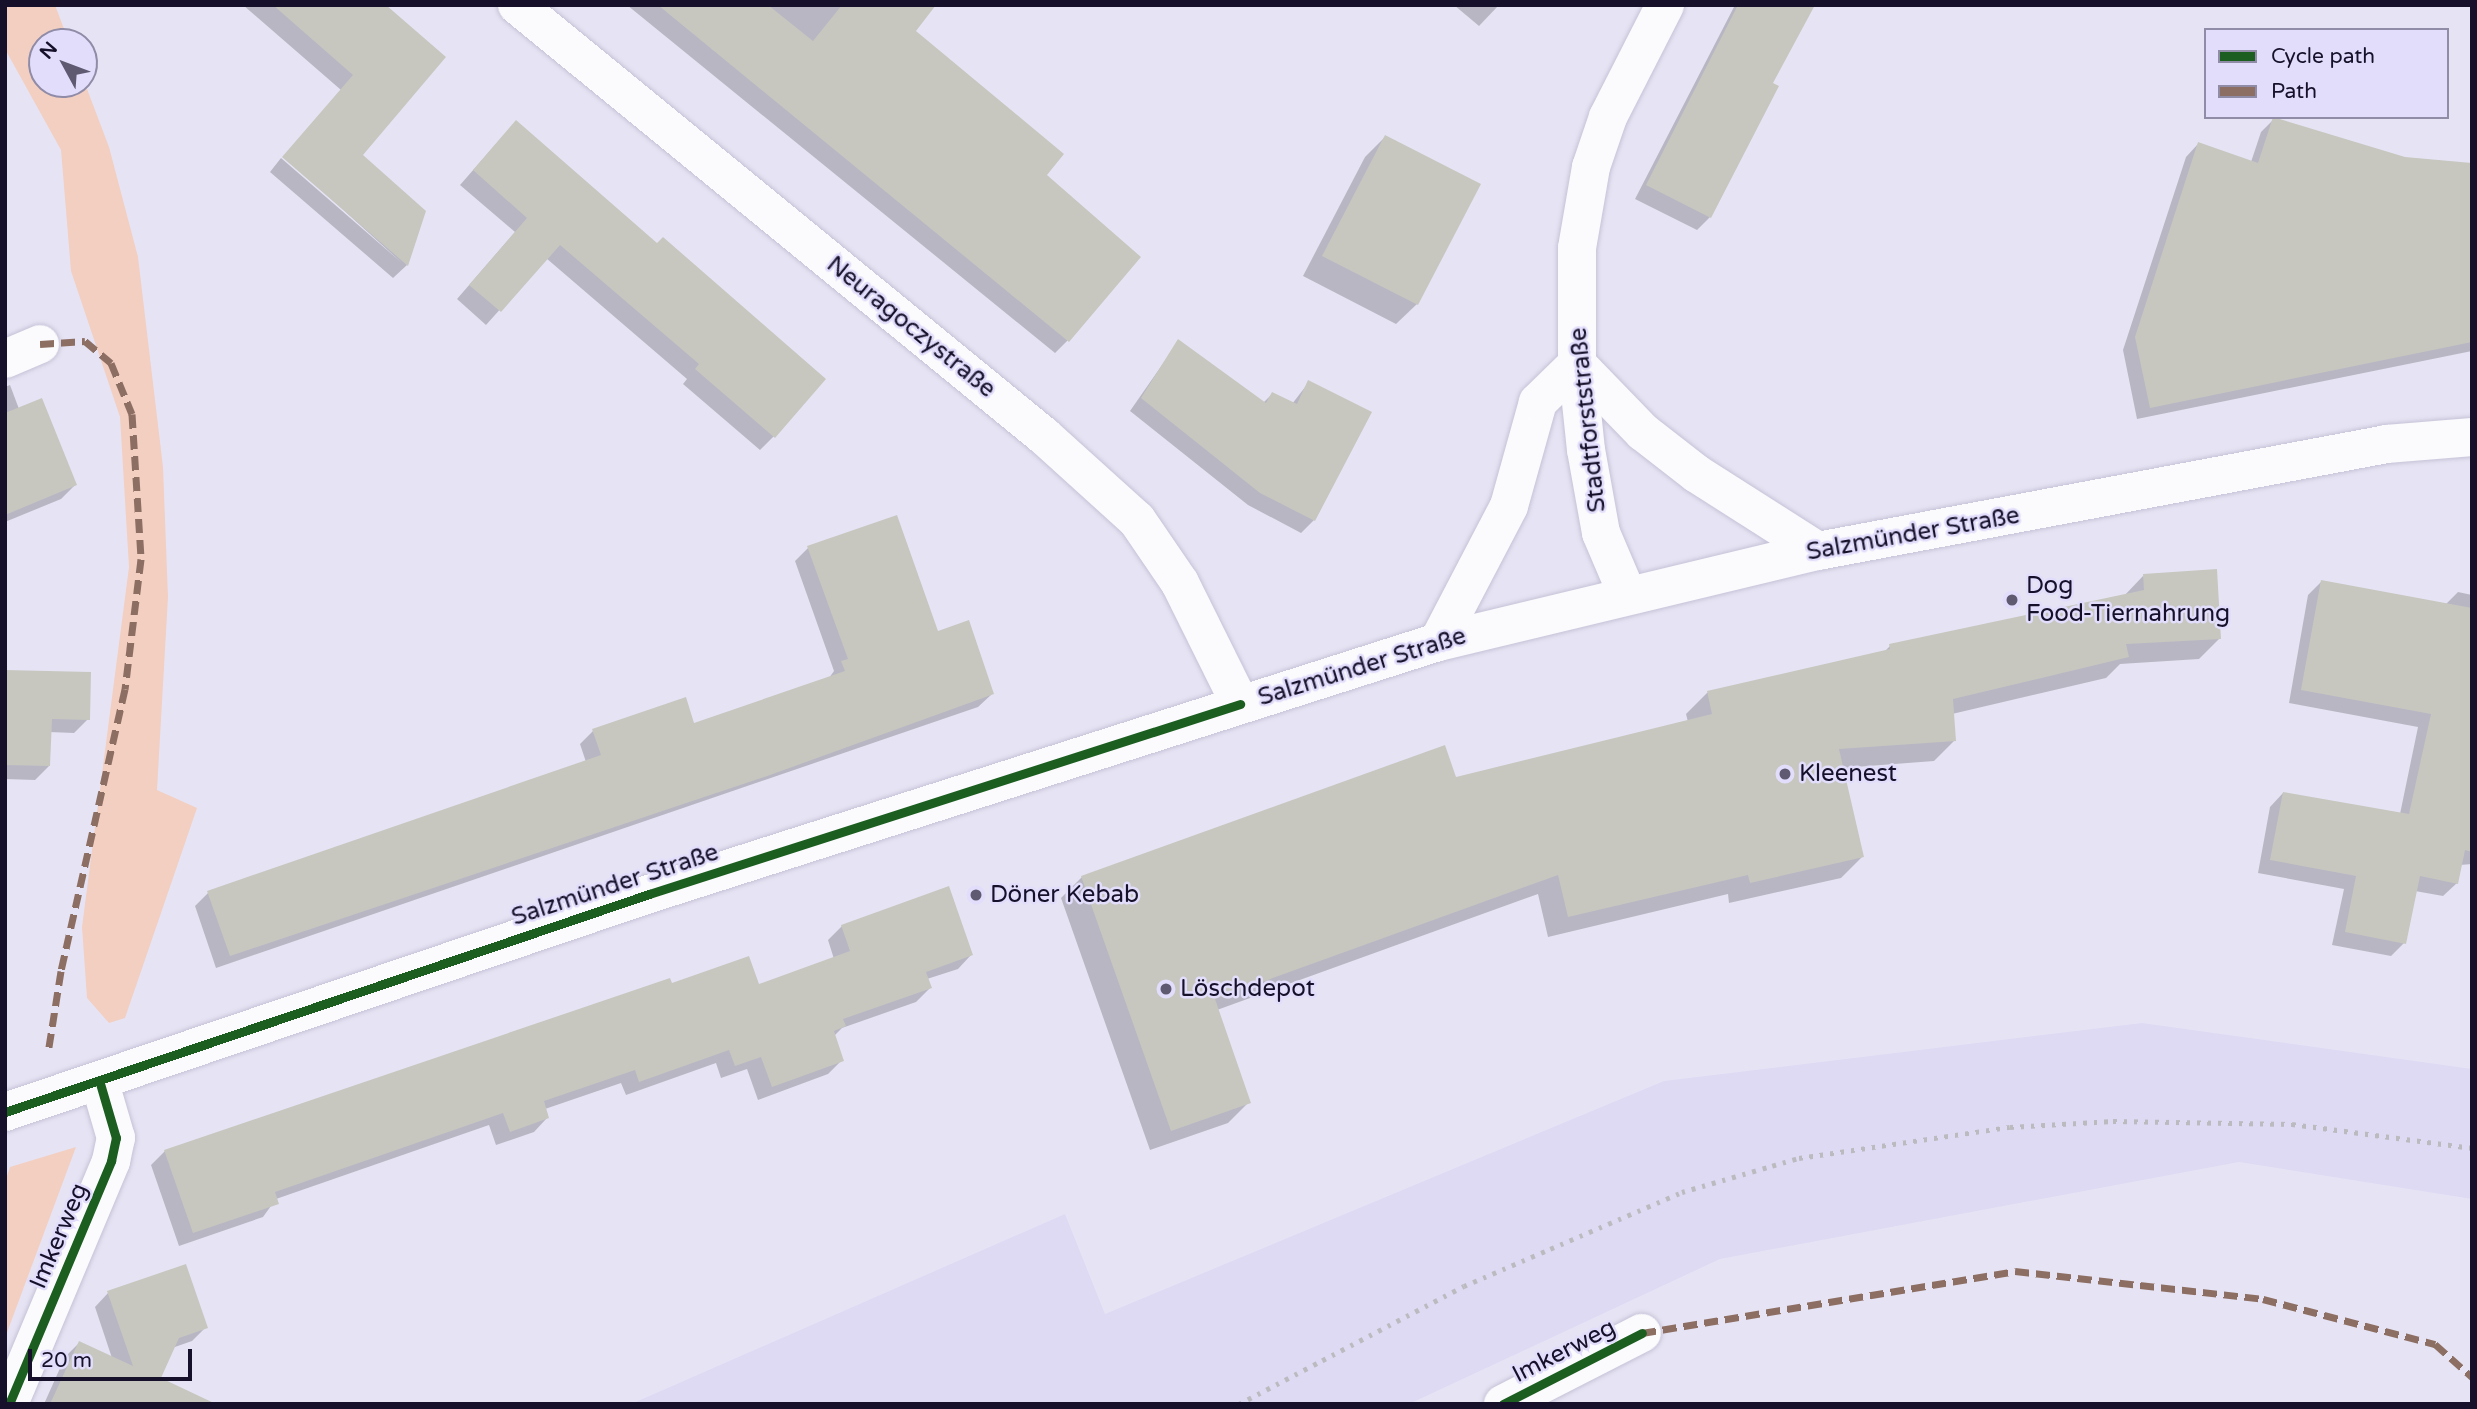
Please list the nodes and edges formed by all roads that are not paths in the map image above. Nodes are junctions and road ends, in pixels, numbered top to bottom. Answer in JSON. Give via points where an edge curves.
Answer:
{"nodes":[{"id":1,"x":517,"y":5,"type":"edge"},
{"id":2,"x":1665,"y":5,"type":"edge"},
{"id":3,"x":40,"y":344,"type":"dead end"},
{"id":4,"x":5,"y":359,"type":"edge"},
{"id":5,"x":1577,"y":364,"type":"junction"},
{"id":6,"x":2472,"y":437,"type":"edge"},
{"id":7,"x":1818,"y":551,"type":"junction"},
{"id":8,"x":1627,"y":594,"type":"junction"},
{"id":9,"x":1438,"y":642,"type":"junction"},
{"id":10,"x":1241,"y":704,"type":"junction"},
{"id":11,"x":99,"y":1080,"type":"junction"},
{"id":12,"x":5,"y":1112,"type":"edge"},
{"id":13,"x":1642,"y":1333,"type":"dead end"},
{"id":14,"x":9,"y":1404,"type":"edge"},
{"id":15,"x":1503,"y":1404,"type":"edge"}],
"edges":[{"from":1,"to":10,"type":"main road","name":"Neuragoczystraße","via":[[1044,436],[1138,520],[1180,583]]},
{"from":2,"to":5,"type":"main road","name":"Stadtforststraße","via":[[1608,117],[1591,167],[1577,248]]},
{"from":3,"to":4,"type":"main road"},
{"from":5,"to":7,"type":"main road","via":[[1643,432],[1697,474]]},
{"from":5,"to":8,"type":"main road","name":"Stadtforststraße","via":[[1601,533]]},
{"from":5,"to":9,"type":"main road","via":[[1538,402],[1509,506]]},
{"from":6,"to":7,"type":"main road","name":"Salzmünder Straße","via":[[2387,444]]},
{"from":7,"to":8,"type":"main road","name":"Salzmünder Straße"},
{"from":8,"to":9,"type":"main road","name":"Salzmünder Straße"},
{"from":9,"to":10,"type":"main road","name":"Salzmünder Straße"},
{"from":10,"to":11,"type":"main road","name":"Salzmünder Straße","via":[[649,894]]},
{"from":11,"to":12,"type":"main road","name":"Salzmünder Straße"},
{"from":11,"to":14,"type":"main road","name":"Imkerweg","via":[[117,1138],[111,1161]]},
{"from":13,"to":15,"type":"main road","name":"Imkerweg"}]}
